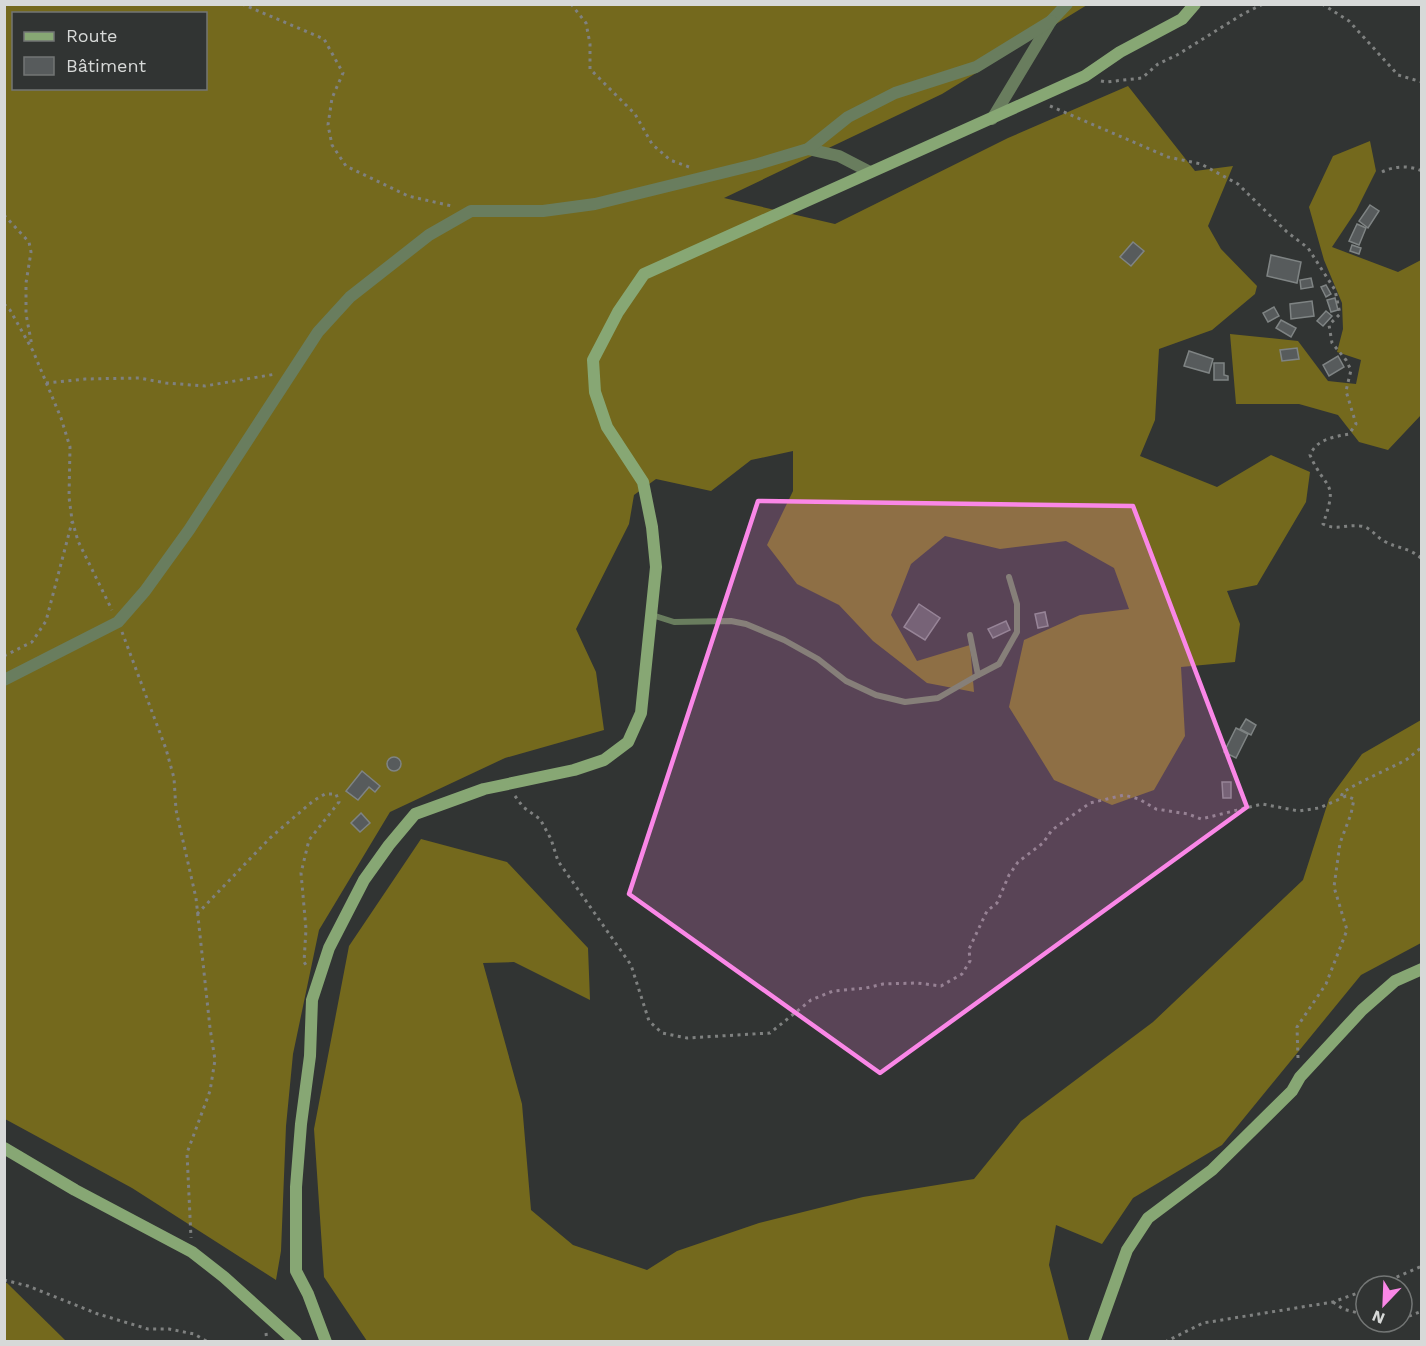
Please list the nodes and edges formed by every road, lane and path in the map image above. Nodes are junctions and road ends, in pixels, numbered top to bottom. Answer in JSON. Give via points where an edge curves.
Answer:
{"nodes":[{"id":1,"x":242,"y":4,"type":"edge"},
{"id":2,"x":571,"y":4,"type":"edge"},
{"id":3,"x":1067,"y":4,"type":"edge"},
{"id":4,"x":1195,"y":4,"type":"edge"},
{"id":5,"x":1263,"y":4,"type":"edge"},
{"id":6,"x":1322,"y":4,"type":"edge"},
{"id":7,"x":1051,"y":21,"type":"junction"},
{"id":8,"x":1085,"y":76,"type":"junction"},
{"id":9,"x":1422,"y":82,"type":"edge"},
{"id":10,"x":1040,"y":97,"type":"junction"},
{"id":11,"x":992,"y":118,"type":"junction"},
{"id":12,"x":808,"y":149,"type":"junction"},
{"id":13,"x":1422,"y":171,"type":"edge"},
{"id":14,"x":870,"y":172,"type":"junction"},
{"id":15,"x":1382,"y":172,"type":"dead end"},
{"id":16,"x":710,"y":174,"type":"junction"},
{"id":17,"x":471,"y":211,"type":"junction"},
{"id":18,"x":4,"y":215,"type":"edge"},
{"id":19,"x":4,"y":304,"type":"edge"},
{"id":20,"x":33,"y":351,"type":"junction"},
{"id":21,"x":290,"y":375,"type":"junction"},
{"id":22,"x":46,"y":383,"type":"junction"},
{"id":23,"x":72,"y":520,"type":"junction"},
{"id":24,"x":1422,"y":559,"type":"edge"},
{"id":25,"x":1009,"y":577,"type":"dead end"},
{"id":26,"x":651,"y":615,"type":"junction"},
{"id":27,"x":118,"y":622,"type":"junction"},
{"id":28,"x":970,"y":635,"type":"dead end"},
{"id":29,"x":4,"y":656,"type":"edge"},
{"id":30,"x":978,"y":675,"type":"junction"},
{"id":31,"x":4,"y":680,"type":"edge"},
{"id":32,"x":1422,"y":747,"type":"edge"},
{"id":33,"x":509,"y":783,"type":"junction"},
{"id":34,"x":1340,"y":799,"type":"junction"},
{"id":35,"x":197,"y":914,"type":"junction"},
{"id":36,"x":1422,"y":969,"type":"edge"},
{"id":37,"x":318,"y":983,"type":"junction"},
{"id":38,"x":1299,"y":1077,"type":"junction"},
{"id":39,"x":4,"y":1148,"type":"edge"},
{"id":40,"x":192,"y":1252,"type":"junction"},
{"id":41,"x":1422,"y":1266,"type":"edge"},
{"id":42,"x":1404,"y":1274,"type":"edge"},
{"id":43,"x":4,"y":1280,"type":"edge"},
{"id":44,"x":1354,"y":1294,"type":"edge"},
{"id":45,"x":1334,"y":1302,"type":"junction"},
{"id":46,"x":1354,"y":1312,"type":"edge"},
{"id":47,"x":208,"y":1341,"type":"edge"},
{"id":48,"x":296,"y":1341,"type":"edge"},
{"id":49,"x":326,"y":1341,"type":"edge"},
{"id":50,"x":1094,"y":1341,"type":"edge"},
{"id":51,"x":1165,"y":1341,"type":"edge"}],
"edges":[{"from":1,"to":17,"type":"path","via":[[324,39],[343,73],[332,98],[328,125],[332,145],[346,166],[408,196]]},
{"from":2,"to":16,"type":"path","via":[[586,23],[590,69],[635,114],[652,144],[670,160]]},
{"from":3,"to":7,"type":"street"},
{"from":4,"to":8,"type":"street","via":[[1182,19]]},
{"from":5,"to":8,"type":"path","via":[[1158,64],[1142,78],[1106,82]]},
{"from":6,"to":9,"type":"path","via":[[1349,21],[1398,75]]},
{"from":7,"to":11,"type":"street"},
{"from":7,"to":12,"type":"street","via":[[976,67],[895,93],[848,117]]},
{"from":8,"to":10,"type":"street"},
{"from":10,"to":11,"type":"street"},
{"from":10,"to":24,"type":"path","via":[[1048,106],[1168,157],[1201,164],[1238,184],[1308,248],[1335,291],[1340,314],[1329,325],[1332,343],[1351,370],[1346,391],[1356,424],[1349,434],[1328,438],[1313,448],[1310,455],[1330,485],[1332,498],[1323,524],[1368,527],[1385,541],[1413,551]]},
{"from":11,"to":14,"type":"street"},
{"from":12,"to":14,"type":"street","via":[[839,156]]},
{"from":12,"to":16,"type":"street"},
{"from":13,"to":15,"type":"path","via":[[1405,167]]},
{"from":14,"to":26,"type":"street","via":[[644,274],[593,360],[595,392],[607,427],[643,482],[656,567]]},
{"from":16,"to":17,"type":"street","via":[[595,204],[543,212]]},
{"from":17,"to":21,"type":"street","via":[[429,235],[350,297],[318,332]]},
{"from":18,"to":20,"type":"path","via":[[29,242],[26,314]]},
{"from":19,"to":20,"type":"path"},
{"from":20,"to":22,"type":"path"},
{"from":21,"to":22,"type":"path","via":[[269,374],[205,386],[139,378]]},
{"from":21,"to":27,"type":"street","via":[[189,530]]},
{"from":22,"to":23,"type":"path","via":[[70,447]]},
{"from":23,"to":27,"type":"path","via":[[78,541]]},
{"from":23,"to":29,"type":"path","via":[[46,621],[32,642]]},
{"from":25,"to":30,"type":"lane","via":[[1017,604],[1017,632],[999,664]]},
{"from":26,"to":30,"type":"lane","via":[[674,622],[746,624],[818,659],[846,681],[876,695],[905,702],[938,698]]},
{"from":26,"to":33,"type":"street","via":[[641,713],[628,742],[604,760]]},
{"from":27,"to":31,"type":"street"},
{"from":27,"to":35,"type":"path","via":[[166,748]]},
{"from":28,"to":30,"type":"lane"},
{"from":32,"to":34,"type":"path","via":[[1406,760],[1343,792]]},
{"from":33,"to":34,"type":"path","via":[[523,807],[540,819],[558,861],[631,965],[649,1021],[662,1033],[687,1038],[770,1033],[811,1000],[832,990],[883,984],[941,986],[962,974],[970,962],[969,949],[987,911],[997,903],[1018,862],[1043,843],[1052,830],[1090,804],[1124,795],[1156,809],[1201,819],[1262,804],[1299,811]]},
{"from":33,"to":37,"type":"street","via":[[415,814],[364,880],[329,948]]},
{"from":34,"to":38,"type":"path","via":[[1354,799],[1340,843],[1334,887],[1347,930],[1326,984],[1298,1027]]},
{"from":35,"to":37,"type":"path","via":[[305,808],[325,794],[336,794],[339,802],[309,840],[301,873],[306,929],[304,962]]},
{"from":35,"to":40,"type":"path","via":[[215,1060],[210,1091],[187,1153]]},
{"from":36,"to":38,"type":"street","via":[[1395,981]]},
{"from":37,"to":49,"type":"street","via":[[312,1000],[296,1187],[296,1271]]},
{"from":38,"to":50,"type":"street","via":[[1292,1090],[1212,1170],[1148,1218],[1127,1250]]},
{"from":39,"to":40,"type":"street"},
{"from":40,"to":48,"type":"street"},
{"from":41,"to":42,"type":"path"},
{"from":43,"to":47,"type":"path","via":[[148,1329],[194,1334]]},
{"from":44,"to":45,"type":"path"},
{"from":45,"to":46,"type":"path"},
{"from":45,"to":51,"type":"path","via":[[1203,1323]]}]}
